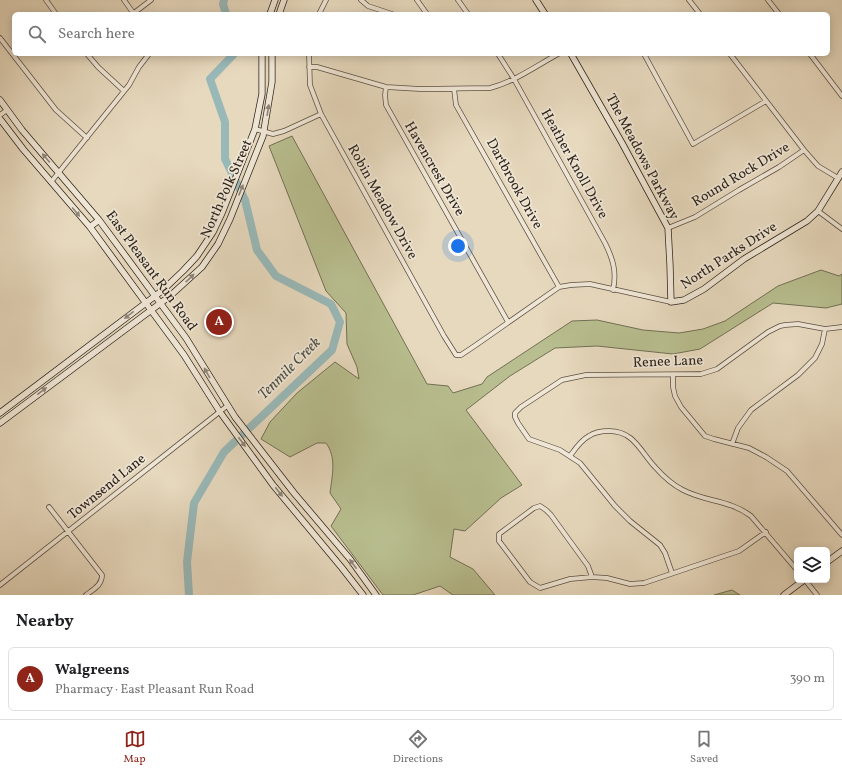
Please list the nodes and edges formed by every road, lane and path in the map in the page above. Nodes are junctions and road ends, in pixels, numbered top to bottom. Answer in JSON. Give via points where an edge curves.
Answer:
{"nodes":[{"id":1,"x":46,"y":0,"type":"edge"},
{"id":2,"x":124,"y":0,"type":"edge"},
{"id":3,"x":151,"y":0,"type":"edge"},
{"id":4,"x":275,"y":0,"type":"edge"},
{"id":5,"x":284,"y":0,"type":"edge"},
{"id":6,"x":326,"y":0,"type":"edge"},
{"id":7,"x":361,"y":0,"type":"edge"},
{"id":8,"x":417,"y":0,"type":"edge"},
{"id":9,"x":458,"y":0,"type":"edge"},
{"id":10,"x":536,"y":0,"type":"edge"},
{"id":11,"x":689,"y":0,"type":"edge"},
{"id":12,"x":768,"y":0,"type":"edge"},
{"id":13,"x":55,"y":12,"type":"edge"},
{"id":14,"x":133,"y":12,"type":"edge"},
{"id":15,"x":136,"y":12,"type":"edge"},
{"id":16,"x":271,"y":12,"type":"edge"},
{"id":17,"x":280,"y":12,"type":"edge"},
{"id":18,"x":320,"y":12,"type":"edge"},
{"id":19,"x":386,"y":12,"type":"edge"},
{"id":20,"x":426,"y":12,"type":"edge"},
{"id":21,"x":467,"y":12,"type":"edge"},
{"id":22,"x":545,"y":12,"type":"edge"},
{"id":23,"x":698,"y":12,"type":"edge"},
{"id":24,"x":777,"y":12,"type":"edge"},
{"id":25,"x":0,"y":38,"type":"edge"},
{"id":26,"x":12,"y":53,"type":"edge"},
{"id":27,"x":14,"y":56,"type":"edge"},
{"id":28,"x":89,"y":56,"type":"edge"},
{"id":29,"x":148,"y":56,"type":"edge"},
{"id":30,"x":262,"y":56,"type":"edge"},
{"id":31,"x":272,"y":56,"type":"edge"},
{"id":32,"x":309,"y":56,"type":"edge"},
{"id":33,"x":499,"y":56,"type":"edge"},
{"id":34,"x":554,"y":56,"type":"edge"},
{"id":35,"x":572,"y":56,"type":"edge"},
{"id":36,"x":645,"y":56,"type":"edge"},
{"id":37,"x":732,"y":56,"type":"edge"},
{"id":38,"x":812,"y":56,"type":"edge"},
{"id":39,"x":309,"y":67,"type":"junction"},
{"id":40,"x":514,"y":79,"type":"junction"},
{"id":41,"x":386,"y":87,"type":"junction"},
{"id":42,"x":454,"y":89,"type":"junction"},
{"id":43,"x":124,"y":91,"type":"junction"},
{"id":44,"x":842,"y":96,"type":"edge"},
{"id":45,"x":0,"y":100,"type":"edge"},
{"id":46,"x":766,"y":101,"type":"junction"},
{"id":47,"x":7,"y":110,"type":"junction"},
{"id":48,"x":321,"y":114,"type":"junction"},
{"id":49,"x":0,"y":115,"type":"edge"},
{"id":50,"x":0,"y":119,"type":"edge"},
{"id":51,"x":255,"y":129,"type":"junction"},
{"id":52,"x":264,"y":132,"type":"junction"},
{"id":53,"x":87,"y":138,"type":"junction"},
{"id":54,"x":804,"y":150,"type":"junction"},
{"id":55,"x":842,"y":172,"type":"edge"},
{"id":56,"x":59,"y":174,"type":"junction"},
{"id":57,"x":838,"y":178,"type":"junction"},
{"id":58,"x":51,"y":182,"type":"junction"},
{"id":59,"x":818,"y":211,"type":"junction"},
{"id":60,"x":99,"y":220,"type":"junction"},
{"id":61,"x":90,"y":227,"type":"junction"},
{"id":62,"x":668,"y":228,"type":"junction"},
{"id":63,"x":842,"y":229,"type":"edge"},
{"id":64,"x":559,"y":288,"type":"junction"},
{"id":65,"x":613,"y":290,"type":"junction"},
{"id":66,"x":155,"y":296,"type":"junction"},
{"id":67,"x":671,"y":302,"type":"junction"},
{"id":68,"x":145,"y":303,"type":"junction"},
{"id":69,"x":160,"y":303,"type":"junction"},
{"id":70,"x":151,"y":310,"type":"junction"},
{"id":71,"x":508,"y":322,"type":"junction"},
{"id":72,"x":842,"y":327,"type":"edge"},
{"id":73,"x":825,"y":329,"type":"junction"},
{"id":74,"x":101,"y":336,"type":"junction"},
{"id":75,"x":106,"y":343,"type":"junction"},
{"id":76,"x":192,"y":348,"type":"junction"},
{"id":77,"x":456,"y":354,"type":"joint"},
{"id":78,"x":184,"y":355,"type":"junction"},
{"id":79,"x":673,"y":375,"type":"junction"},
{"id":80,"x":26,"y":393,"type":"junction"},
{"id":81,"x":31,"y":400,"type":"junction"},
{"id":82,"x":227,"y":406,"type":"junction"},
{"id":83,"x":220,"y":412,"type":"junction"},
{"id":84,"x":0,"y":413,"type":"edge"},
{"id":85,"x":0,"y":423,"type":"edge"},
{"id":86,"x":732,"y":444,"type":"junction"},
{"id":87,"x":570,"y":456,"type":"junction"},
{"id":88,"x":49,"y":508,"type":"dead end"},
{"id":89,"x":314,"y":517,"type":"junction"},
{"id":90,"x":306,"y":525,"type":"junction"},
{"id":91,"x":68,"y":532,"type":"junction"},
{"id":92,"x":766,"y":532,"type":"junction"},
{"id":93,"x":842,"y":536,"type":"edge"},
{"id":94,"x":842,"y":551,"type":"edge"},
{"id":95,"x":830,"y":560,"type":"edge"},
{"id":96,"x":794,"y":566,"type":"edge"},
{"id":97,"x":672,"y":573,"type":"junction"},
{"id":98,"x":592,"y":577,"type":"junction"},
{"id":99,"x":800,"y":583,"type":"edge"},
{"id":100,"x":807,"y":583,"type":"edge"},
{"id":101,"x":0,"y":585,"type":"edge"},
{"id":102,"x":86,"y":595,"type":"edge"},
{"id":103,"x":363,"y":595,"type":"edge"},
{"id":104,"x":376,"y":595,"type":"edge"},
{"id":105,"x":784,"y":595,"type":"edge"},
{"id":106,"x":817,"y":595,"type":"edge"}],
"edges":[{"from":1,"to":13,"type":"street"},
{"from":2,"to":14,"type":"street"},
{"from":3,"to":15,"type":"street"},
{"from":4,"to":16,"type":"main road"},
{"from":5,"to":17,"type":"main road"},
{"from":6,"to":18,"type":"street"},
{"from":7,"to":19,"type":"street","via":[[368,6]]},
{"from":8,"to":20,"type":"street"},
{"from":9,"to":21,"type":"street"},
{"from":10,"to":22,"type":"main road"},
{"from":11,"to":23,"type":"street"},
{"from":12,"to":24,"type":"street"},
{"from":25,"to":26,"type":"street"},
{"from":27,"to":53,"type":"street","via":[[56,110]]},
{"from":28,"to":43,"type":"street"},
{"from":29,"to":43,"type":"street"},
{"from":30,"to":51,"type":"main road","name":"North Polk Street","via":[[262,94]]},
{"from":52,"to":31,"type":"main road","name":"North Polk Street","one_way":true,"via":[[272,82]]},
{"from":32,"to":39,"type":"street","name":"Robin Meadow Drive"},
{"from":33,"to":40,"type":"street","name":"Heather Knoll Drive"},
{"from":34,"to":40,"type":"street"},
{"from":35,"to":62,"type":"main road","name":"The Meadows Parkway"},
{"from":36,"to":46,"type":"street","via":[[693,144]]},
{"from":37,"to":46,"type":"street"},
{"from":38,"to":44,"type":"street"},
{"from":39,"to":41,"type":"street","via":[[317,67]]},
{"from":39,"to":48,"type":"street","name":"Robin Meadow Drive","via":[[310,85]]},
{"from":40,"to":42,"type":"street","via":[[490,88]]},
{"from":40,"to":65,"type":"street","name":"Heather Knoll Drive","via":[[613,260],[616,277]]},
{"from":41,"to":42,"type":"street"},
{"from":41,"to":71,"type":"street","name":"Havencrest Drive","via":[[386,105]]},
{"from":42,"to":64,"type":"street","name":"Dartbrook Drive","via":[[456,105]]},
{"from":43,"to":53,"type":"street"},
{"from":45,"to":47,"type":"main road","name":"East Pleasant Run Road"},
{"from":46,"to":54,"type":"street"},
{"from":47,"to":49,"type":"street"},
{"from":56,"to":47,"type":"main road","name":"East Pleasant Run Road","one_way":true},
{"from":48,"to":52,"type":"street","via":[[284,131],[273,134]]},
{"from":48,"to":77,"type":"street","name":"Robin Meadow Drive"},
{"from":50,"to":58,"type":"main road","name":"East Pleasant Run Road"},
{"from":51,"to":52,"type":"street"},
{"from":51,"to":66,"type":"main road","name":"North Polk Street","via":[[213,232],[197,256]]},
{"from":69,"to":52,"type":"main road","name":"North Polk Street","one_way":true,"via":[[202,267],[218,244]]},
{"from":53,"to":56,"type":"street"},
{"from":54,"to":57,"type":"street","via":[[818,166]]},
{"from":54,"to":62,"type":"street","name":"Round Rock Drive","via":[[695,216]]},
{"from":55,"to":57,"type":"main road","name":"North Parks Drive"},
{"from":56,"to":58,"type":"street"},
{"from":56,"to":60,"type":"main road","name":"East Pleasant Run Road"},
{"from":57,"to":59,"type":"main road","name":"North Parks Drive"},
{"from":58,"to":61,"type":"main road","name":"East Pleasant Run Road","one_way":true},
{"from":59,"to":63,"type":"street"},
{"from":59,"to":67,"type":"main road","name":"North Parks Drive","via":[[807,221],[744,259],[704,289],[684,300]]},
{"from":60,"to":61,"type":"main road"},
{"from":60,"to":66,"type":"main road","name":"East Pleasant Run Road"},
{"from":61,"to":68,"type":"main road","name":"East Pleasant Run Road"},
{"from":62,"to":67,"type":"main road","name":"The Meadows Parkway"},
{"from":64,"to":65,"type":"street","name":"North Parks Drive","via":[[590,284]]},
{"from":64,"to":71,"type":"street","name":"North Parks Drive"},
{"from":65,"to":67,"type":"street","name":"North Parks Drive"},
{"from":66,"to":68,"type":"main road","name":"North Polk Street"},
{"from":66,"to":69,"type":"main road","name":"East Pleasant Run Road"},
{"from":68,"to":70,"type":"main road","name":"East Pleasant Run Road"},
{"from":68,"to":74,"type":"main road","name":"North Polk Street","one_way":true},
{"from":69,"to":70,"type":"main road","name":"North Polk Street"},
{"from":69,"to":76,"type":"main road","name":"East Pleasant Run Road"},
{"from":70,"to":75,"type":"main road","name":"North Polk Street"},
{"from":70,"to":78,"type":"main road","name":"East Pleasant Run Road"},
{"from":71,"to":77,"type":"street","name":"North Parks Drive","via":[[461,355]]},
{"from":72,"to":73,"type":"street","name":"Renee Lane"},
{"from":73,"to":79,"type":"street","name":"Renee Lane","via":[[785,324],[768,332],[717,369],[701,374]]},
{"from":73,"to":86,"type":"street","via":[[822,344],[815,358],[751,410],[738,428]]},
{"from":74,"to":75,"type":"main road"},
{"from":74,"to":80,"type":"main road","name":"North Polk Street"},
{"from":81,"to":75,"type":"main road","name":"North Polk Street","one_way":true},
{"from":76,"to":78,"type":"main road"},
{"from":82,"to":76,"type":"main road","name":"East Pleasant Run Road","one_way":true},
{"from":78,"to":83,"type":"main road","name":"East Pleasant Run Road"},
{"from":79,"to":86,"type":"street","via":[[675,396],[690,419],[705,436]]},
{"from":79,"to":87,"type":"street","name":"Renee Lane","via":[[586,375],[562,380],[515,413],[518,423],[529,439]]},
{"from":80,"to":81,"type":"main road"},
{"from":80,"to":84,"type":"main road","name":"North Polk Street"},
{"from":81,"to":85,"type":"main road","name":"North Polk Street"},
{"from":82,"to":83,"type":"street","name":"Townsend Lane"},
{"from":82,"to":89,"type":"main road","name":"East Pleasant Run Road"},
{"from":83,"to":90,"type":"main road","name":"East Pleasant Run Road","one_way":true},
{"from":83,"to":91,"type":"street","name":"Townsend Lane"},
{"from":86,"to":93,"type":"street","via":[[749,448],[787,471]]},
{"from":87,"to":92,"type":"street","via":[[589,435],[601,431],[625,434],[638,445],[655,467],[683,490],[743,510]]},
{"from":87,"to":97,"type":"street","via":[[580,463],[630,521],[660,545]]},
{"from":88,"to":91,"type":"street"},
{"from":89,"to":90,"type":"main road"},
{"from":104,"to":89,"type":"main road","name":"East Pleasant Run Road","one_way":true},
{"from":90,"to":103,"type":"main road","name":"East Pleasant Run Road"},
{"from":91,"to":101,"type":"street","name":"Townsend Lane"},
{"from":91,"to":102,"type":"street","via":[[102,575],[99,585]]},
{"from":92,"to":96,"type":"street"},
{"from":92,"to":97,"type":"street","via":[[739,551]]},
{"from":94,"to":95,"type":"main road"},
{"from":97,"to":98,"type":"street","via":[[644,583],[630,584]]},
{"from":98,"to":98,"type":"street","via":[[588,566],[551,515],[540,506],[499,534],[499,541],[530,582],[540,588],[570,579]]},
{"from":99,"to":105,"type":"main road"},
{"from":100,"to":106,"type":"street"}]}
